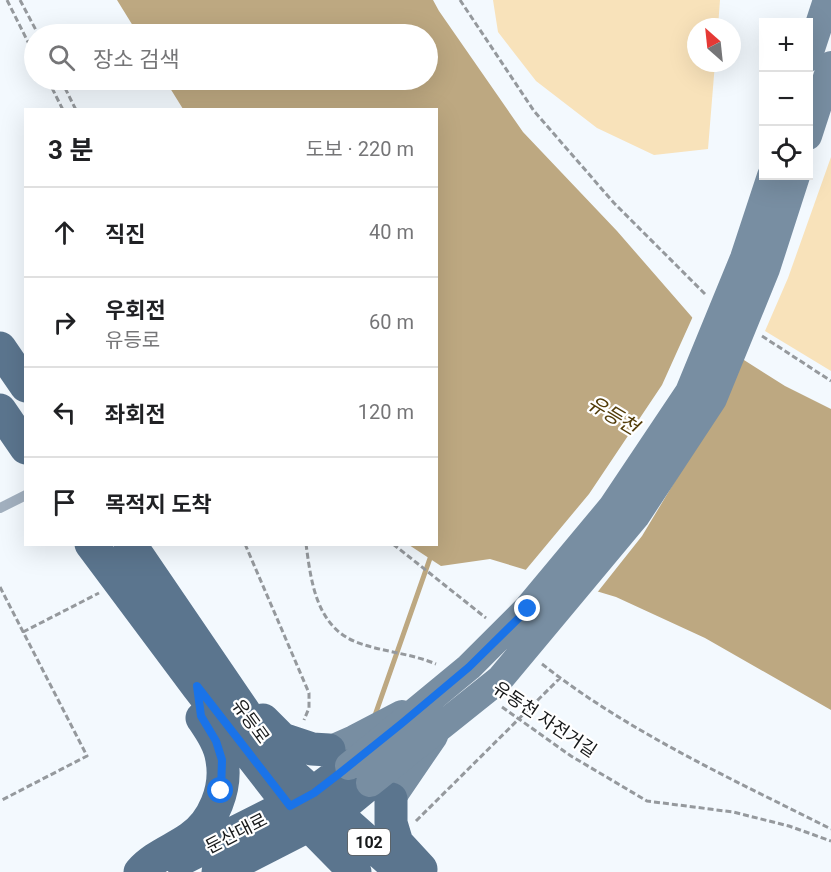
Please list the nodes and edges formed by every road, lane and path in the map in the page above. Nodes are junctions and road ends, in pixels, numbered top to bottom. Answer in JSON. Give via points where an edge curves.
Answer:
{"nodes":[{"id":1,"x":7,"y":0,"type":"edge"},
{"id":2,"x":20,"y":0,"type":"edge"},
{"id":3,"x":460,"y":0,"type":"edge"},
{"id":4,"x":827,"y":0,"type":"edge"},
{"id":5,"x":33,"y":24,"type":"edge"},
{"id":6,"x":24,"y":34,"type":"edge"},
{"id":7,"x":813,"y":43,"type":"edge"},
{"id":8,"x":831,"y":65,"type":"edge"},
{"id":9,"x":53,"y":90,"type":"edge"},
{"id":10,"x":66,"y":90,"type":"edge"},
{"id":11,"x":62,"y":108,"type":"edge"},
{"id":12,"x":75,"y":108,"type":"edge"},
{"id":13,"x":811,"y":126,"type":"edge"},
{"id":14,"x":770,"y":180,"type":"edge"},
{"id":15,"x":795,"y":180,"type":"edge"},
{"id":16,"x":706,"y":295,"type":"dead end"},
{"id":17,"x":760,"y":335,"type":"dead end"},
{"id":18,"x":0,"y":348,"type":"edge"},
{"id":19,"x":831,"y":381,"type":"edge"},
{"id":20,"x":24,"y":383,"type":"edge"},
{"id":21,"x":0,"y":410,"type":"edge"},
{"id":22,"x":24,"y":445,"type":"edge"},
{"id":23,"x":24,"y":496,"type":"edge"},
{"id":24,"x":0,"y":508,"type":"edge"},
{"id":25,"x":93,"y":546,"type":"edge"},
{"id":26,"x":131,"y":546,"type":"edge"},
{"id":27,"x":246,"y":546,"type":"edge"},
{"id":28,"x":306,"y":546,"type":"edge"},
{"id":29,"x":395,"y":546,"type":"edge"},
{"id":30,"x":0,"y":586,"type":"edge"},
{"id":31,"x":100,"y":593,"type":"dead end"},
{"id":32,"x":488,"y":620,"type":"dead end"},
{"id":33,"x":23,"y":632,"type":"junction"},
{"id":34,"x":542,"y":663,"type":"dead end"},
{"id":35,"x":442,"y":667,"type":"dead end"},
{"id":36,"x":560,"y":678,"type":"junction"},
{"id":37,"x":208,"y":681,"type":"junction"},
{"id":38,"x":493,"y":700,"type":"dead end"},
{"id":39,"x":519,"y":718,"type":"junction"},
{"id":40,"x":302,"y":728,"type":"dead end"},
{"id":41,"x":360,"y":774,"type":"junction"},
{"id":42,"x":0,"y":801,"type":"edge"},
{"id":43,"x":312,"y":809,"type":"junction"},
{"id":44,"x":410,"y":827,"type":"dead end"},
{"id":45,"x":831,"y":829,"type":"edge"},
{"id":46,"x":831,"y":841,"type":"edge"},
{"id":47,"x":140,"y":872,"type":"edge"},
{"id":48,"x":157,"y":872,"type":"edge"},
{"id":49,"x":218,"y":872,"type":"edge"},
{"id":50,"x":355,"y":872,"type":"edge"},
{"id":51,"x":402,"y":872,"type":"edge"},
{"id":52,"x":425,"y":872,"type":"edge"}],
"edges":[{"from":1,"to":6,"type":"path"},
{"from":2,"to":5,"type":"path"},
{"from":3,"to":16,"type":"path","via":[[534,111],[614,203]]},
{"from":4,"to":7,"type":"main road","bridge":true},
{"from":8,"to":13,"type":"main road"},
{"from":9,"to":11,"type":"path"},
{"from":10,"to":12,"type":"path"},
{"from":14,"to":41,"type":"main road","bridge":true,"via":[[744,258],[689,392],[612,507],[528,609],[430,699]]},
{"from":15,"to":41,"type":"main road","bridge":true,"via":[[766,269],[713,399],[636,516],[500,679],[442,726]]},
{"from":17,"to":19,"type":"path"},
{"from":18,"to":20,"type":"main road"},
{"from":21,"to":22,"type":"main road"},
{"from":23,"to":24,"type":"lane"},
{"from":25,"to":37,"type":"main road","name":"유등로"},
{"from":26,"to":37,"type":"main road","name":"유등로"},
{"from":27,"to":40,"type":"path","via":[[309,693]]},
{"from":28,"to":35,"type":"path","via":[[311,584],[325,618],[339,632],[356,642]]},
{"from":29,"to":32,"type":"path"},
{"from":30,"to":33,"type":"path"},
{"from":31,"to":33,"type":"path"},
{"from":33,"to":42,"type":"path","via":[[87,756]]},
{"from":34,"to":36,"type":"path"},
{"from":36,"to":39,"type":"path"},
{"from":36,"to":45,"type":"path","via":[[666,745]]},
{"from":37,"to":41,"type":"main road","via":[[282,740],[312,749]]},
{"from":37,"to":43,"type":"main road","name":"유등로"},
{"from":37,"to":47,"type":"main road","via":[[201,716],[222,760],[221,791],[213,813],[192,837],[150,861]]},
{"from":38,"to":39,"type":"path","name":"유동천 자전거길"},
{"from":39,"to":44,"type":"path"},
{"from":39,"to":46,"type":"path","name":"유동천 자전거길","via":[[571,756],[647,801],[733,812]]},
{"from":41,"to":43,"type":"main road"},
{"from":41,"to":52,"type":"main road","via":[[391,823],[397,843]]},
{"from":43,"to":48,"type":"main road","name":"둔산대로"},
{"from":43,"to":49,"type":"main road","name":"둔산대로"},
{"from":43,"to":50,"type":"main road","name":"유등로","number":"102"},
{"from":43,"to":51,"type":"main road","name":"유등로","number":"102"}]}
